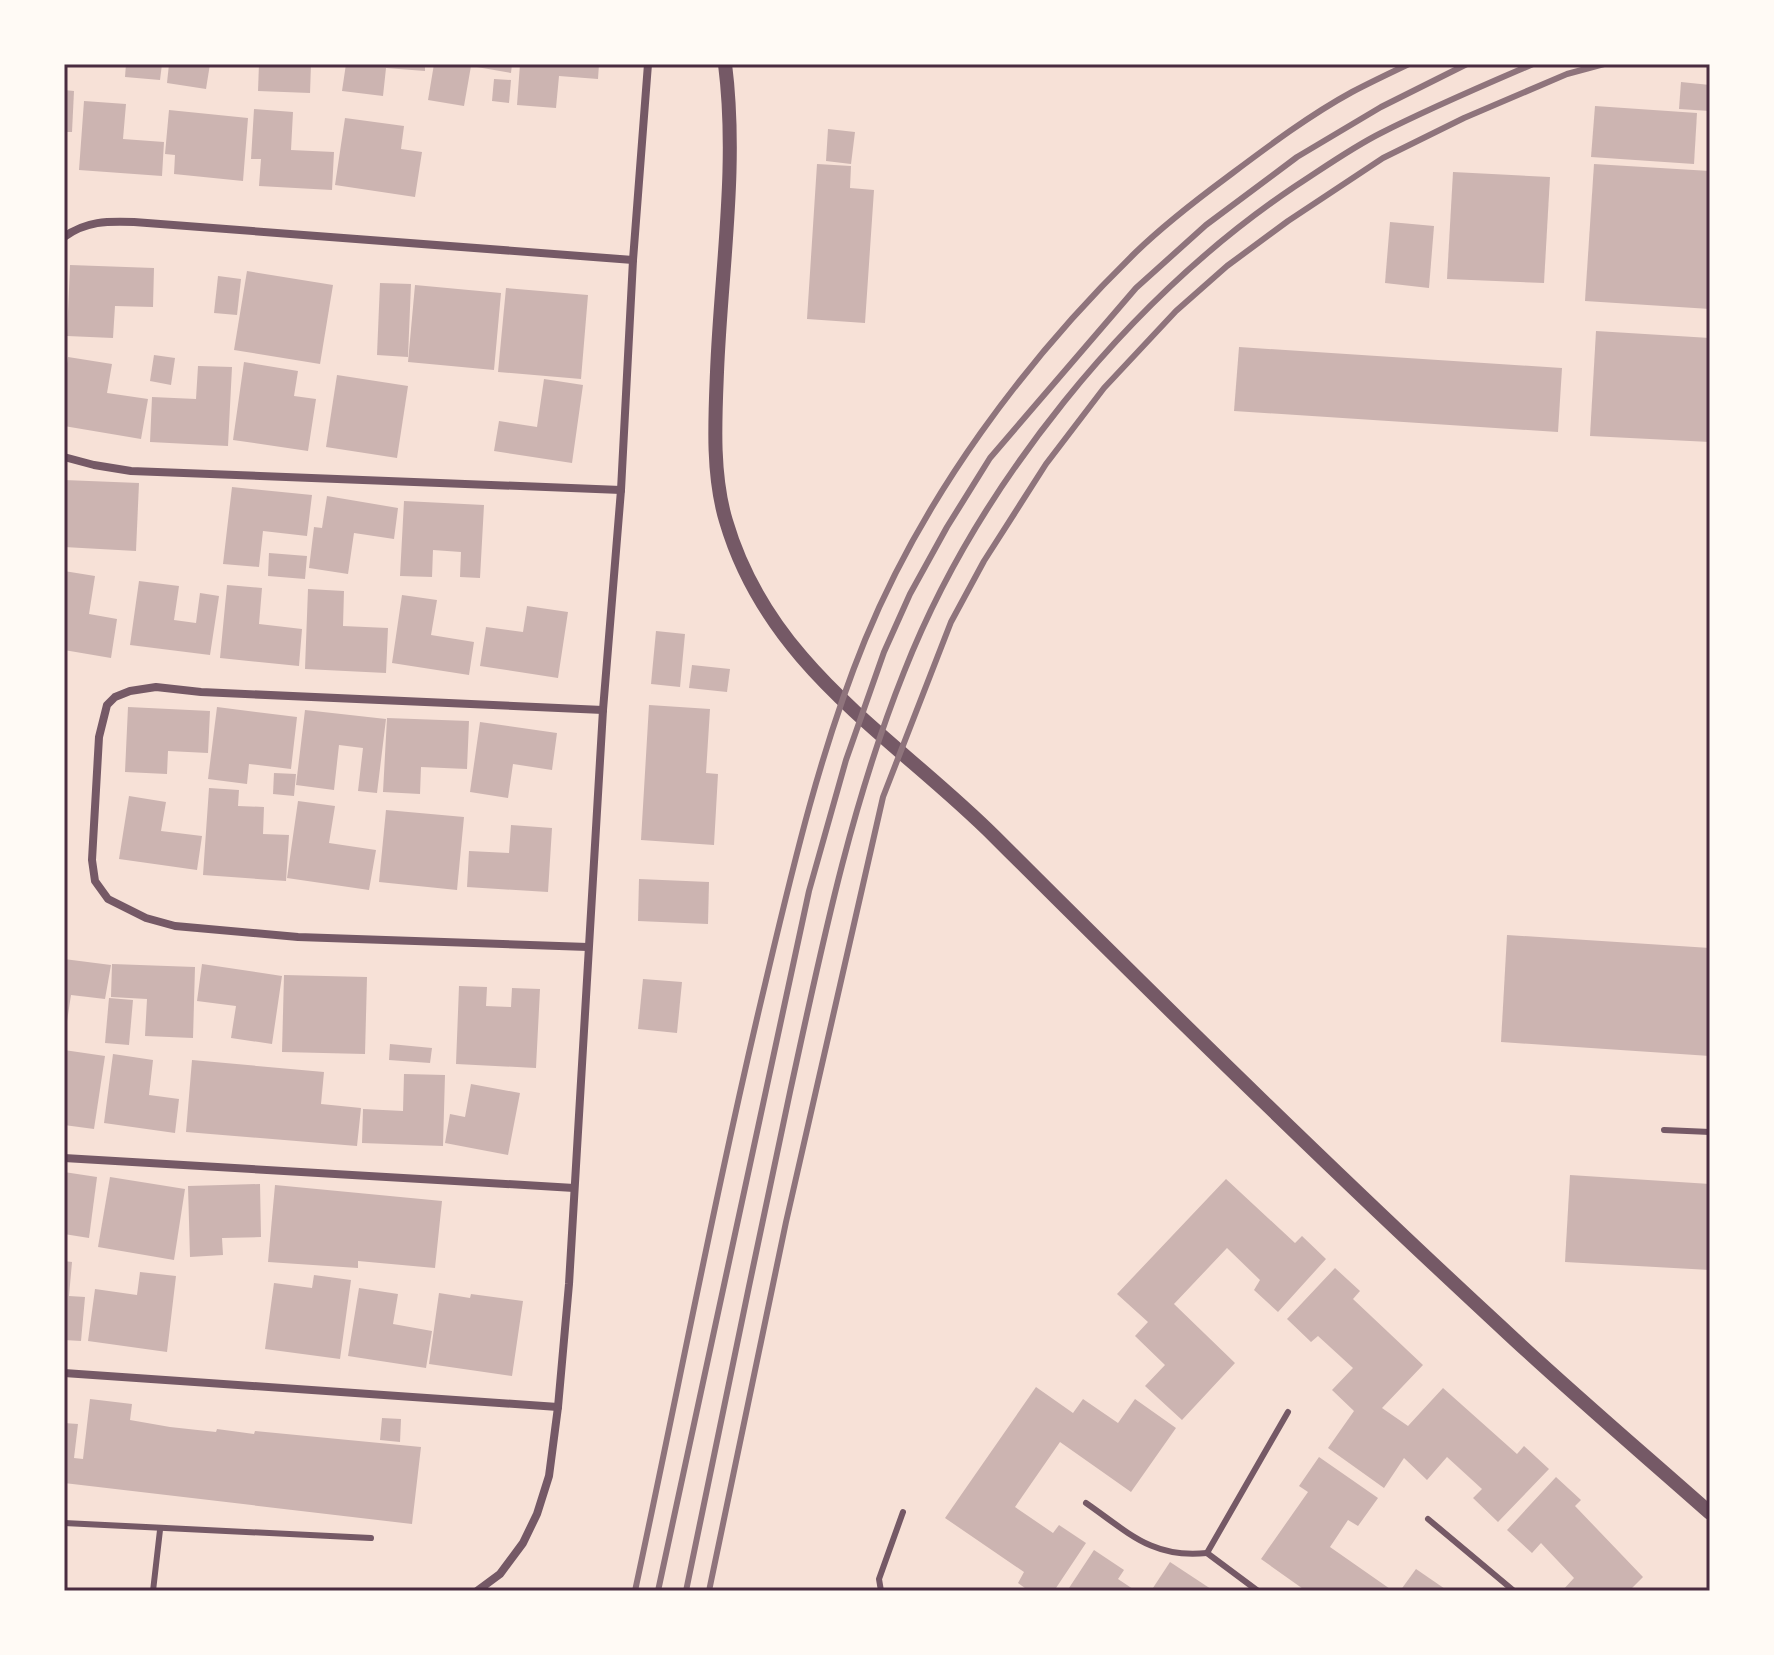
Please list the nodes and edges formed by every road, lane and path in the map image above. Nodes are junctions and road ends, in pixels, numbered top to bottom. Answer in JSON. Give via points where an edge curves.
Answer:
{"nodes":[{"id":1,"x":648,"y":64,"type":"edge"},
{"id":2,"x":725,"y":64,"type":"edge"},
{"id":3,"x":64,"y":237,"type":"edge"},
{"id":4,"x":633,"y":260,"type":"junction"},
{"id":5,"x":64,"y":457,"type":"edge"},
{"id":6,"x":621,"y":490,"type":"junction"},
{"id":7,"x":603,"y":710,"type":"junction"},
{"id":8,"x":588,"y":947,"type":"junction"},
{"id":9,"x":1664,"y":1130,"type":"dead end"},
{"id":10,"x":1710,"y":1132,"type":"edge"},
{"id":11,"x":64,"y":1158,"type":"edge"},
{"id":12,"x":574,"y":1188,"type":"junction"},
{"id":13,"x":64,"y":1373,"type":"edge"},
{"id":14,"x":558,"y":1407,"type":"junction"},
{"id":15,"x":1288,"y":1412,"type":"dead end"},
{"id":16,"x":1086,"y":1503,"type":"dead end"},
{"id":17,"x":903,"y":1512,"type":"dead end"},
{"id":18,"x":1710,"y":1513,"type":"edge"},
{"id":19,"x":1428,"y":1519,"type":"dead end"},
{"id":20,"x":64,"y":1523,"type":"edge"},
{"id":21,"x":160,"y":1530,"type":"junction"},
{"id":22,"x":371,"y":1538,"type":"dead end"},
{"id":23,"x":1207,"y":1553,"type":"junction"},
{"id":24,"x":153,"y":1591,"type":"edge"},
{"id":25,"x":477,"y":1591,"type":"edge"},
{"id":26,"x":881,"y":1591,"type":"edge"},
{"id":27,"x":1258,"y":1591,"type":"edge"},
{"id":28,"x":1514,"y":1591,"type":"edge"}],
"edges":[{"from":1,"to":4,"type":"street"},
{"from":2,"to":18,"type":"street","via":[[731,163],[715,409],[719,481],[725,518],[763,605],[855,714],[982,824],[1502,1329]]},
{"from":3,"to":4,"type":"street","via":[[100,221],[134,222]]},
{"from":4,"to":6,"type":"street"},
{"from":5,"to":6,"type":"street","via":[[131,471]]},
{"from":6,"to":7,"type":"street"},
{"from":7,"to":8,"type":"street"},
{"from":7,"to":8,"type":"street","via":[[156,687],[130,691],[115,697],[102,718],[92,860],[95,881],[108,899],[175,926],[298,937]]},
{"from":8,"to":12,"type":"street"},
{"from":9,"to":10,"type":"lane"},
{"from":11,"to":12,"type":"street"},
{"from":12,"to":14,"type":"street"},
{"from":13,"to":14,"type":"street"},
{"from":14,"to":25,"type":"street","via":[[549,1476],[537,1514],[500,1574]]},
{"from":15,"to":23,"type":"lane"},
{"from":16,"to":23,"type":"lane","via":[[1152,1548]]},
{"from":17,"to":26,"type":"lane","via":[[879,1579]]},
{"from":19,"to":28,"type":"lane"},
{"from":20,"to":21,"type":"lane"},
{"from":21,"to":22,"type":"lane"},
{"from":21,"to":24,"type":"lane"},
{"from":23,"to":27,"type":"lane"}]}
